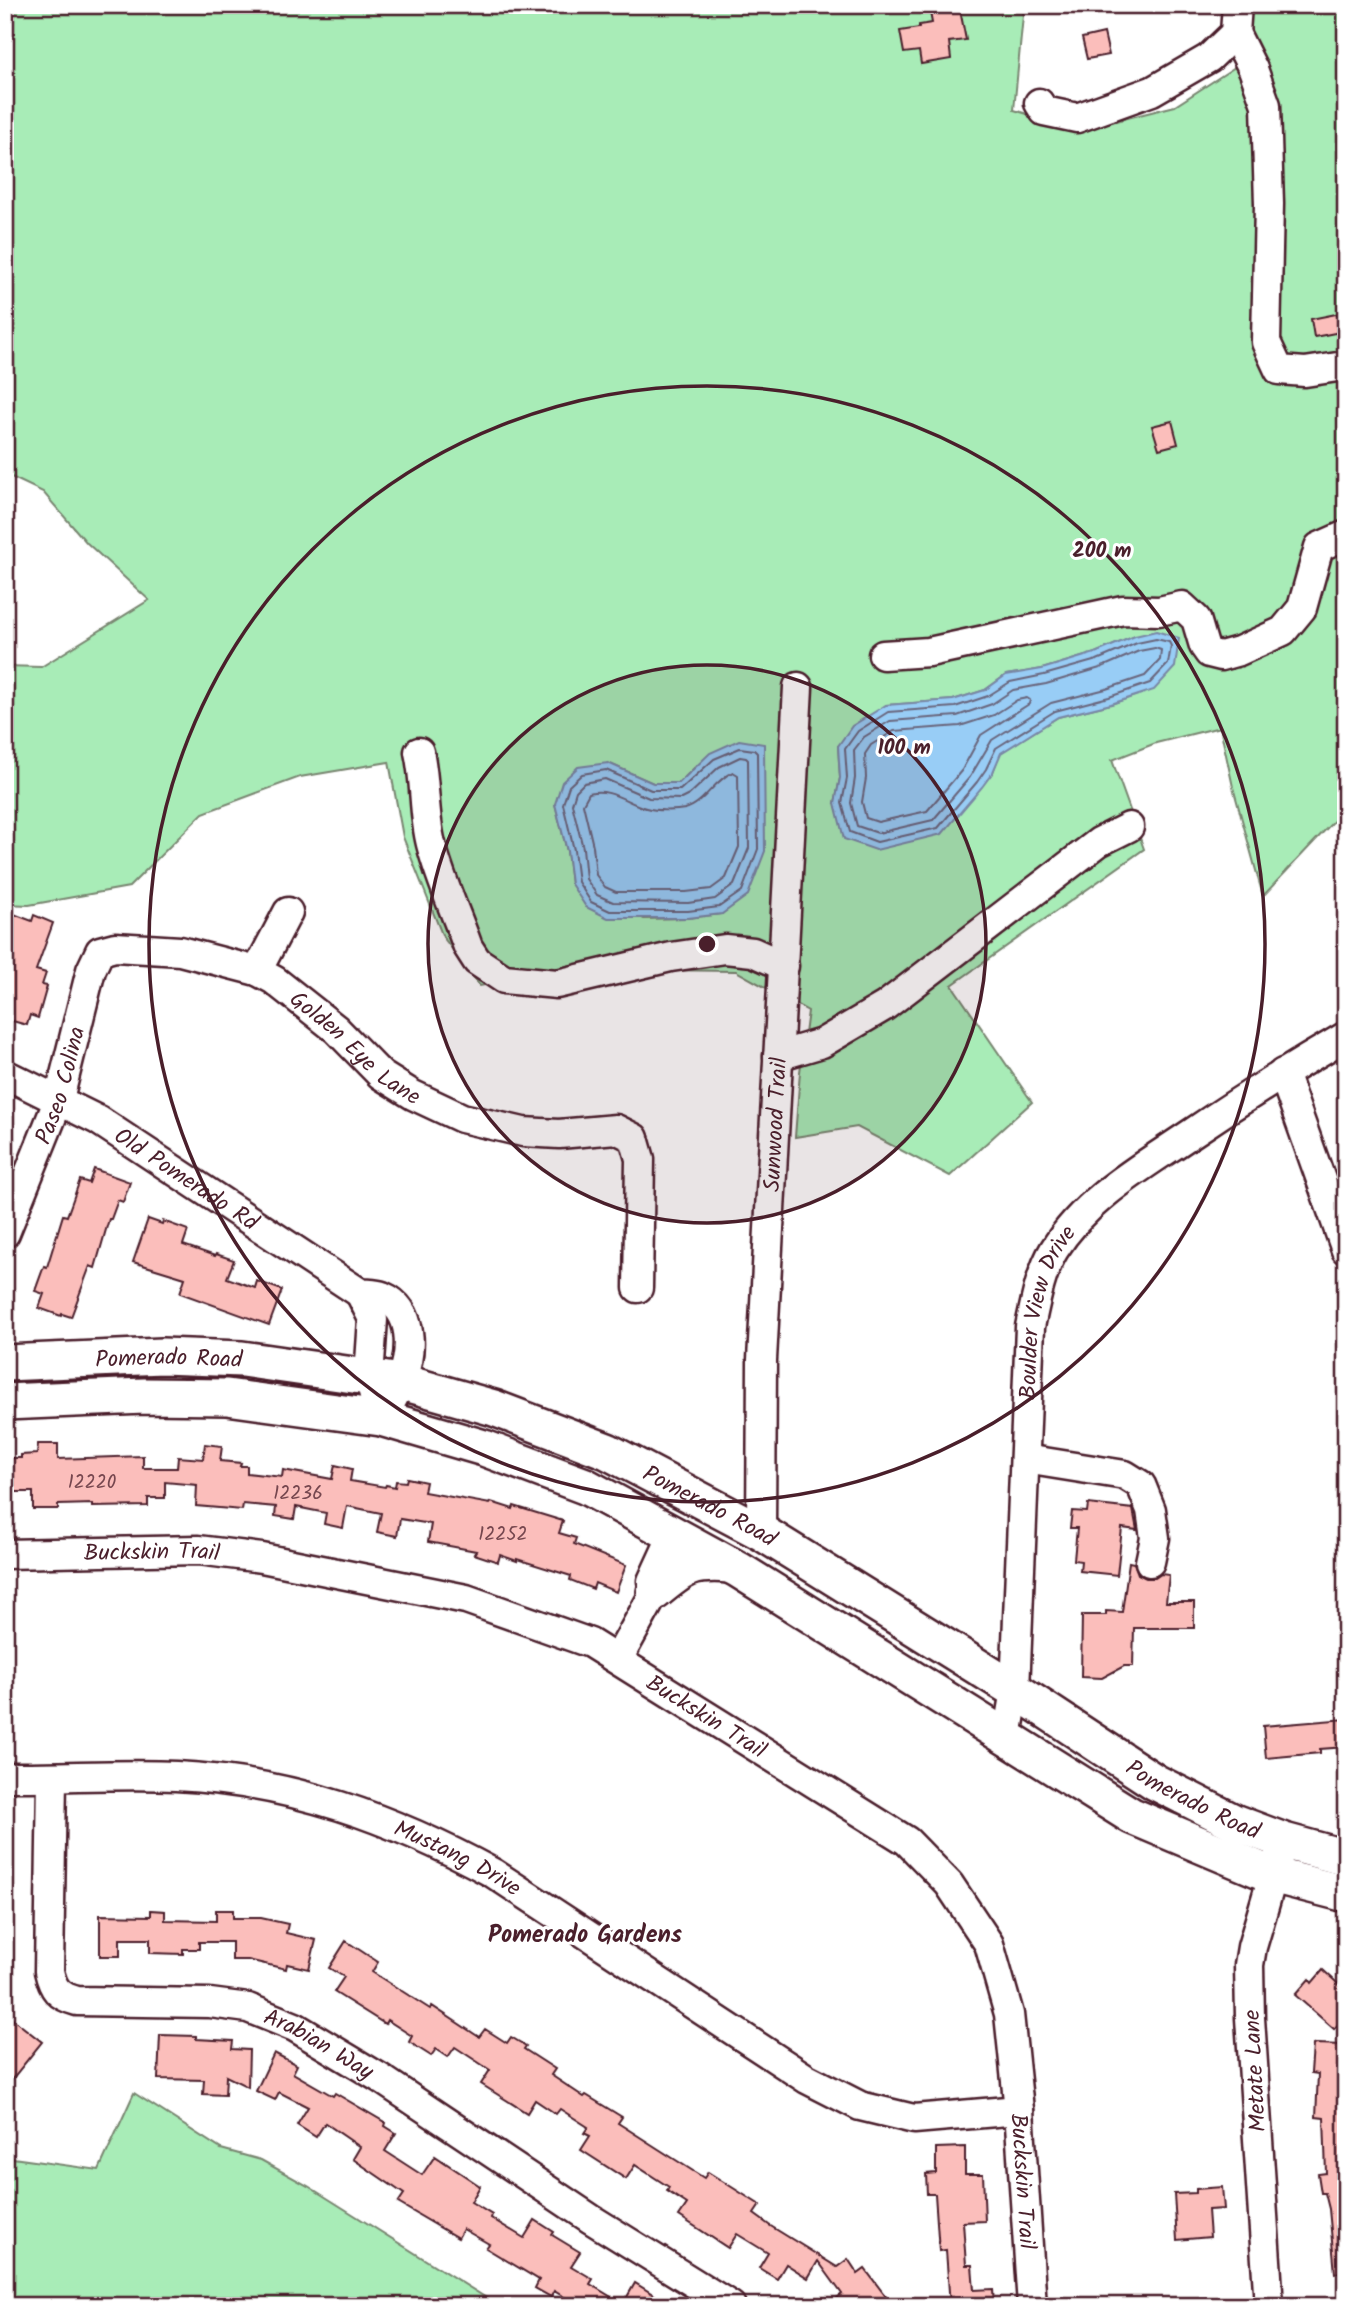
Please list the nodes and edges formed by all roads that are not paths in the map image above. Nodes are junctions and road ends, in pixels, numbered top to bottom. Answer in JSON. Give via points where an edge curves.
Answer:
{"nodes":[{"id":1,"x":1236,"y":19,"type":"edge"},
{"id":2,"x":1039,"y":103,"type":"dead end"},
{"id":3,"x":1344,"y":366,"type":"edge"},
{"id":4,"x":1346,"y":535,"type":"edge"},
{"id":5,"x":883,"y":655,"type":"dead end"},
{"id":6,"x":798,"y":687,"type":"dead end"},
{"id":7,"x":419,"y":752,"type":"dead end"},
{"id":8,"x":1129,"y":827,"type":"dead end"},
{"id":9,"x":288,"y":912,"type":"dead end"},
{"id":10,"x":115,"y":947,"type":"joint"},
{"id":11,"x":784,"y":966,"type":"junction"},
{"id":12,"x":257,"y":971,"type":"junction"},
{"id":13,"x":1346,"y":1036,"type":"edge"},
{"id":14,"x":778,"y":1056,"type":"junction"},
{"id":15,"x":1283,"y":1073,"type":"junction"},
{"id":16,"x":5,"y":1074,"type":"edge"},
{"id":17,"x":59,"y":1099,"type":"junction"},
{"id":18,"x":5,"y":1233,"type":"edge"},
{"id":19,"x":1346,"y":1250,"type":"edge"},
{"id":20,"x":638,"y":1288,"type":"dead end"},
{"id":21,"x":5,"y":1363,"type":"edge"},
{"id":22,"x":385,"y":1379,"type":"junction"},
{"id":23,"x":5,"y":1402,"type":"edge"},
{"id":24,"x":381,"y":1418,"type":"junction"},
{"id":25,"x":1025,"y":1459,"type":"junction"},
{"id":26,"x":761,"y":1532,"type":"junction"},
{"id":27,"x":674,"y":1533,"type":"junction"},
{"id":28,"x":5,"y":1554,"type":"edge"},
{"id":29,"x":1150,"y":1562,"type":"dead end"},
{"id":30,"x":730,"y":1565,"type":"junction"},
{"id":31,"x":655,"y":1592,"type":"junction"},
{"id":32,"x":618,"y":1659,"type":"junction"},
{"id":33,"x":1015,"y":1690,"type":"junction"},
{"id":34,"x":1007,"y":1737,"type":"junction"},
{"id":35,"x":5,"y":1777,"type":"edge"},
{"id":36,"x":52,"y":1778,"type":"junction"},
{"id":37,"x":1284,"y":1841,"type":"junction"},
{"id":38,"x":1346,"y":1858,"type":"edge"},
{"id":39,"x":1272,"y":1875,"type":"junction"},
{"id":40,"x":1346,"y":1894,"type":"edge"},
{"id":41,"x":1019,"y":2110,"type":"junction"},
{"id":42,"x":731,"y":2306,"type":"edge"},
{"id":43,"x":1032,"y":2306,"type":"edge"},
{"id":44,"x":1269,"y":2306,"type":"edge"}],
"edges":[{"from":1,"to":2,"type":"street","via":[[1209,58],[1152,91],[1077,118],[1044,111]]},
{"from":1,"to":3,"type":"street","via":[[1266,105],[1266,342],[1279,370],[1305,372]]},
{"from":4,"to":5,"type":"street","via":[[1319,547],[1301,608],[1283,631],[1222,656],[1209,653],[1196,619],[1182,606],[1123,610],[929,652]]},
{"from":6,"to":11,"type":"street"},
{"from":7,"to":11,"type":"street","via":[[431,845],[468,947],[477,961],[504,979],[557,984],[725,949],[752,952]]},
{"from":8,"to":14,"type":"street","name":"Sunwood Trail","via":[[1099,842],[885,1006],[822,1043]]},
{"from":9,"to":12,"type":"street"},
{"from":10,"to":12,"type":"street","name":"Golden Eye Lane","via":[[180,951]]},
{"from":10,"to":17,"type":"street","name":"Paseo Colina","via":[[100,951],[91,970]]},
{"from":11,"to":14,"type":"street"},
{"from":12,"to":20,"type":"street","name":"Golden Eye Lane","via":[[336,1029],[381,1075],[440,1109],[513,1131],[559,1134],[603,1128],[634,1138],[640,1159]]},
{"from":13,"to":15,"type":"street","name":"Boulder View Drive"},
{"from":14,"to":26,"type":"street","name":"Sunwood Trail","via":[[762,1374]]},
{"from":15,"to":19,"type":"street"},
{"from":15,"to":25,"type":"street","name":"Boulder View Drive","via":[[1123,1180],[1083,1212],[1053,1252],[1030,1327]]},
{"from":16,"to":17,"type":"street","name":"Old Pomerado Rd"},
{"from":17,"to":18,"type":"street","name":"Paseo Colina"},
{"from":17,"to":22,"type":"street","name":"Old Pomerado Rd","via":[[98,1119],[360,1293],[373,1320]]},
{"from":21,"to":22,"type":"main road","name":"Pomerado Road","via":[[162,1356],[242,1359]]},
{"from":22,"to":24,"type":"street","name":"Old Pomerado Rd"},
{"from":22,"to":26,"type":"main road","name":"Pomerado Road","via":[[494,1408],[607,1451]]},
{"from":23,"to":24,"type":"main road","name":"Pomerado Road","via":[[227,1397]]},
{"from":24,"to":27,"type":"main road","name":"Pomerado Road","via":[[484,1448],[585,1486]]},
{"from":25,"to":29,"type":"street","via":[[1125,1475],[1141,1485],[1155,1538]]},
{"from":25,"to":33,"type":"street","name":"Boulder View Drive"},
{"from":26,"to":27,"type":"main road","via":[[734,1533],[708,1520]]},
{"from":26,"to":33,"type":"main road","name":"Pomerado Road"},
{"from":27,"to":30,"type":"main road","name":"Pomerado Road"},
{"from":27,"to":31,"type":"street","via":[[652,1581]]},
{"from":28,"to":32,"type":"street","name":"Buckskin Trail","via":[[198,1550],[262,1558],[467,1599],[590,1643]]},
{"from":30,"to":31,"type":"main road","via":[[691,1566]]},
{"from":30,"to":34,"type":"main road","name":"Pomerado Road"},
{"from":31,"to":32,"type":"street"},
{"from":32,"to":41,"type":"street","name":"Buckskin Trail","via":[[907,1841],[949,1884],[989,1944],[1009,2014]]},
{"from":33,"to":34,"type":"street","name":"Boulder View Drive"},
{"from":33,"to":37,"type":"main road","name":"Pomerado Road","via":[[1155,1782],[1236,1823]]},
{"from":34,"to":39,"type":"main road","name":"Pomerado Road","via":[[1132,1816]]},
{"from":35,"to":36,"type":"street","name":"Mustang Drive"},
{"from":36,"to":41,"type":"street","name":"Mustang Drive","via":[[185,1777],[231,1781],[333,1802],[443,1845],[493,1873],[807,2079],[860,2106],[914,2119]]},
{"from":36,"to":42,"type":"street","name":"Arabian Way","via":[[49,1971],[52,1987],[61,1997],[210,2003],[248,2008],[295,2027]]},
{"from":37,"to":38,"type":"main road","name":"Pomerado Road"},
{"from":37,"to":39,"type":"street","name":"Metate Lane"},
{"from":39,"to":40,"type":"main road","name":"Pomerado Road"},
{"from":39,"to":44,"type":"street","name":"Metate Lane","via":[[1249,1965]]},
{"from":41,"to":43,"type":"street","name":"Buckskin Trail"}]}
